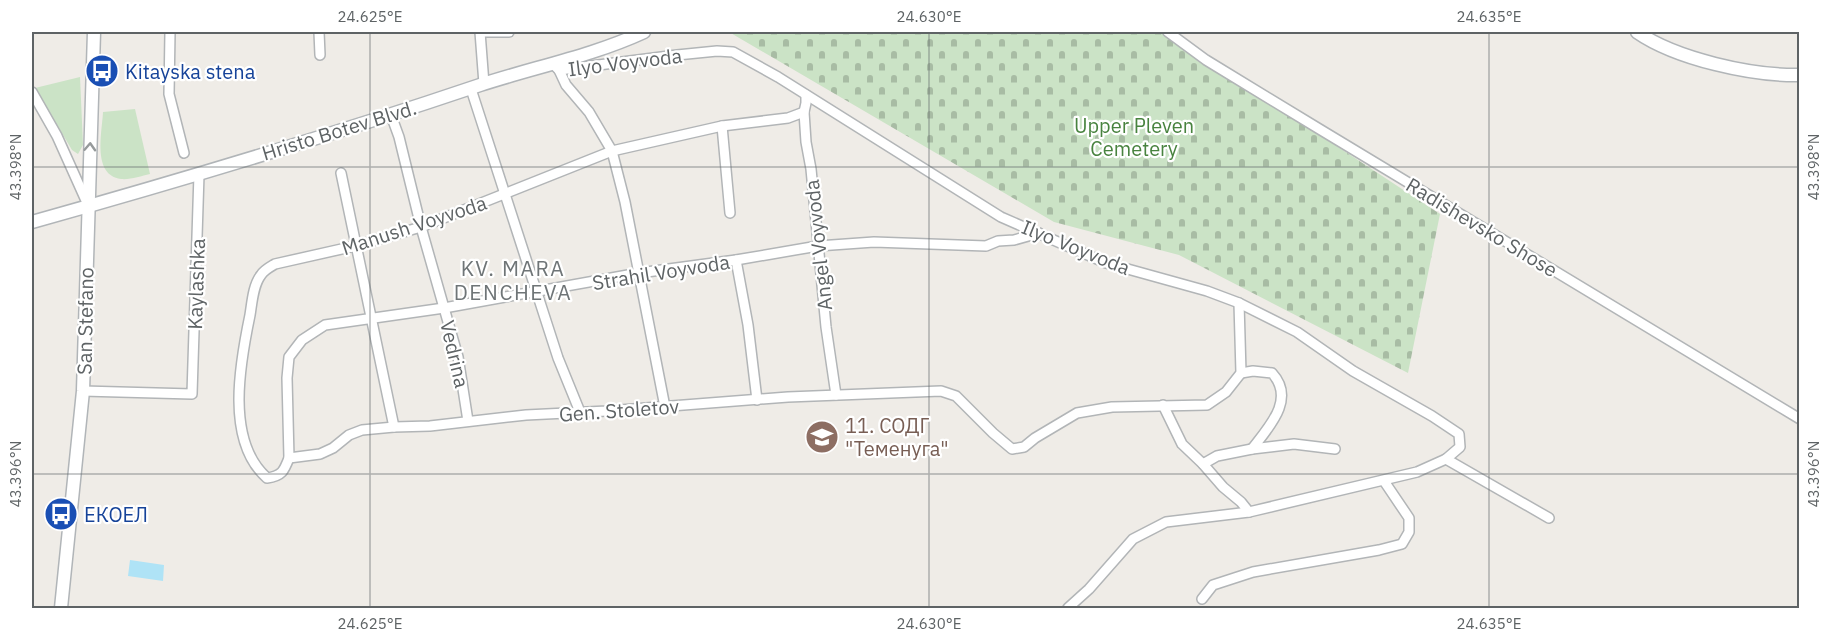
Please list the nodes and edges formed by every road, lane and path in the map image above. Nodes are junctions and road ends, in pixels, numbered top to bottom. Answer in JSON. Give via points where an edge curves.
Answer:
{"nodes":[{"id":1,"x":94,"y":32,"type":"edge"},
{"id":2,"x":170,"y":32,"type":"edge"},
{"id":3,"x":319,"y":32,"type":"edge"},
{"id":4,"x":480,"y":32,"type":"edge"},
{"id":5,"x":509,"y":32,"type":"edge"},
{"id":6,"x":644,"y":32,"type":"edge"},
{"id":7,"x":1168,"y":32,"type":"edge"},
{"id":8,"x":1637,"y":32,"type":"edge"},
{"id":9,"x":320,"y":55,"type":"dead end"},
{"id":10,"x":556,"y":67,"type":"junction"},
{"id":11,"x":1800,"y":75,"type":"edge"},
{"id":12,"x":484,"y":84,"type":"junction"},
{"id":13,"x":471,"y":88,"type":"junction"},
{"id":14,"x":32,"y":92,"type":"edge"},
{"id":15,"x":806,"y":95,"type":"junction"},
{"id":16,"x":804,"y":112,"type":"junction"},
{"id":17,"x":391,"y":115,"type":"junction"},
{"id":18,"x":722,"y":126,"type":"junction"},
{"id":19,"x":612,"y":151,"type":"junction"},
{"id":20,"x":184,"y":153,"type":"dead end"},
{"id":21,"x":341,"y":173,"type":"dead end"},
{"id":22,"x":199,"y":174,"type":"junction"},
{"id":23,"x":506,"y":194,"type":"junction"},
{"id":24,"x":88,"y":205,"type":"junction"},
{"id":25,"x":730,"y":213,"type":"dead end"},
{"id":26,"x":32,"y":222,"type":"edge"},
{"id":27,"x":421,"y":227,"type":"junction"},
{"id":28,"x":1039,"y":233,"type":"junction"},
{"id":29,"x":355,"y":246,"type":"junction"},
{"id":30,"x":818,"y":246,"type":"junction"},
{"id":31,"x":736,"y":260,"type":"junction"},
{"id":32,"x":639,"y":273,"type":"junction"},
{"id":33,"x":537,"y":292,"type":"junction"},
{"id":34,"x":1239,"y":303,"type":"junction"},
{"id":35,"x":444,"y":308,"type":"junction"},
{"id":36,"x":370,"y":319,"type":"junction"},
{"id":37,"x":1241,"y":373,"type":"junction"},
{"id":38,"x":83,"y":391,"type":"junction"},
{"id":39,"x":836,"y":395,"type":"junction"},
{"id":40,"x":757,"y":400,"type":"junction"},
{"id":41,"x":1163,"y":405,"type":"junction"},
{"id":42,"x":665,"y":407,"type":"junction"},
{"id":43,"x":580,"y":412,"type":"junction"},
{"id":44,"x":1800,"y":419,"type":"edge"},
{"id":45,"x":468,"y":421,"type":"junction"},
{"id":46,"x":394,"y":427,"type":"junction"},
{"id":47,"x":1252,"y":449,"type":"junction"},
{"id":48,"x":1335,"y":449,"type":"dead end"},
{"id":49,"x":289,"y":458,"type":"junction"},
{"id":50,"x":1446,"y":459,"type":"junction"},
{"id":51,"x":1203,"y":464,"type":"junction"},
{"id":52,"x":1384,"y":481,"type":"junction"},
{"id":53,"x":1249,"y":512,"type":"junction"},
{"id":54,"x":1549,"y":518,"type":"dead end"},
{"id":55,"x":1202,"y":599,"type":"dead end"},
{"id":56,"x":61,"y":609,"type":"edge"},
{"id":57,"x":1068,"y":609,"type":"edge"}],
"edges":[{"from":24,"to":1,"type":"street","name":"San Stefano","one_way":true},
{"from":2,"to":20,"type":"street","via":[[168,94]]},
{"from":3,"to":9,"type":"street"},
{"from":4,"to":5,"type":"street"},
{"from":4,"to":12,"type":"street"},
{"from":6,"to":10,"type":"street","name":"Hristo Botev Blvd."},
{"from":7,"to":44,"type":"street","name":"Radishevsko Shose","via":[[1320,130]]},
{"from":8,"to":11,"type":"street","via":[[1652,42],[1702,60],[1776,75]]},
{"from":10,"to":12,"type":"street","name":"Hristo Botev Blvd."},
{"from":10,"to":15,"type":"street","name":"Ilyo Voyvoda","via":[[733,52]]},
{"from":10,"to":19,"type":"street"},
{"from":12,"to":13,"type":"street","name":"Hristo Botev Blvd."},
{"from":13,"to":17,"type":"street","name":"Hristo Botev Blvd."},
{"from":13,"to":23,"type":"street"},
{"from":14,"to":24,"type":"street"},
{"from":15,"to":16,"type":"street","name":"Angel Voyvoda"},
{"from":15,"to":28,"type":"street","name":"Ilyo Voyvoda","via":[[1001,217]]},
{"from":16,"to":18,"type":"street","name":"Manush Voyvoda","via":[[788,118]]},
{"from":16,"to":30,"type":"street","name":"Angel Voyvoda"},
{"from":17,"to":22,"type":"street","name":"Hristo Botev Blvd."},
{"from":17,"to":27,"type":"street","name":"Vedrina"},
{"from":18,"to":19,"type":"street","name":"Manush Voyvoda"},
{"from":18,"to":25,"type":"street"},
{"from":19,"to":23,"type":"street","name":"Manush Voyvoda"},
{"from":19,"to":32,"type":"street"},
{"from":21,"to":29,"type":"street"},
{"from":22,"to":24,"type":"street","name":"Hristo Botev Blvd."},
{"from":22,"to":38,"type":"street","name":"Kaylashka","via":[[192,394]]},
{"from":23,"to":27,"type":"street","name":"Manush Voyvoda"},
{"from":23,"to":33,"type":"street"},
{"from":24,"to":26,"type":"street","name":"Hristo Botev Blvd."},
{"from":24,"to":38,"type":"street","name":"San Stefano"},
{"from":27,"to":29,"type":"street","name":"Manush Voyvoda"},
{"from":27,"to":35,"type":"street","name":"Vedrina"},
{"from":28,"to":30,"type":"street","name":"Strahil Voyvoda","via":[[986,246],[874,242]]},
{"from":28,"to":34,"type":"street","name":"Ilyo Voyvoda","via":[[1106,263]]},
{"from":29,"to":36,"type":"street"},
{"from":29,"to":49,"type":"street","name":"Manush Voyvoda","via":[[275,264],[259,277],[245,338],[238,399],[242,431],[254,463],[267,478],[285,470]]},
{"from":30,"to":31,"type":"street","name":"Strahil Voyvoda"},
{"from":30,"to":39,"type":"street","name":"Angel Voyvoda"},
{"from":31,"to":32,"type":"street","name":"Strahil Voyvoda"},
{"from":31,"to":40,"type":"street"},
{"from":32,"to":33,"type":"street","name":"Strahil Voyvoda"},
{"from":32,"to":42,"type":"street"},
{"from":33,"to":35,"type":"street","name":"Strahil Voyvoda"},
{"from":33,"to":43,"type":"street"},
{"from":34,"to":37,"type":"street"},
{"from":34,"to":50,"type":"street","name":"Ilyo Voyvoda","via":[[1297,332],[1353,371],[1459,434],[1460,447]]},
{"from":35,"to":36,"type":"street","name":"Strahil Voyvoda"},
{"from":35,"to":45,"type":"street","name":"Vedrina","via":[[458,357]]},
{"from":36,"to":46,"type":"street"},
{"from":36,"to":49,"type":"street","name":"Strahil Voyvoda","via":[[325,325],[302,340],[289,357]]},
{"from":37,"to":41,"type":"street","via":[[1226,392],[1207,405]]},
{"from":37,"to":47,"type":"street","via":[[1272,373],[1280,382],[1282,393],[1277,416]]},
{"from":38,"to":56,"type":"street","name":"San Stefano"},
{"from":39,"to":40,"type":"street","name":"Gen. Stoletov"},
{"from":39,"to":41,"type":"street","name":"Gen. Stoletov","via":[[941,391],[956,396],[1012,449],[1024,447],[1077,413]]},
{"from":40,"to":42,"type":"street","name":"Gen. Stoletov"},
{"from":41,"to":51,"type":"street","via":[[1182,444]]},
{"from":42,"to":43,"type":"street","name":"Gen. Stoletov"},
{"from":43,"to":45,"type":"street","name":"Gen. Stoletov"},
{"from":45,"to":46,"type":"street","name":"Gen. Stoletov"},
{"from":46,"to":49,"type":"street","name":"Gen. Stoletov","via":[[362,430],[320,454]]},
{"from":47,"to":48,"type":"street","via":[[1294,444]]},
{"from":47,"to":51,"type":"street","via":[[1217,456]]},
{"from":50,"to":52,"type":"street"},
{"from":50,"to":54,"type":"street"},
{"from":51,"to":53,"type":"street"},
{"from":52,"to":53,"type":"street"},
{"from":52,"to":55,"type":"street","via":[[1409,519],[1409,532],[1402,544],[1253,572],[1213,585]]},
{"from":53,"to":57,"type":"street","via":[[1166,522],[1133,539]]}]}
